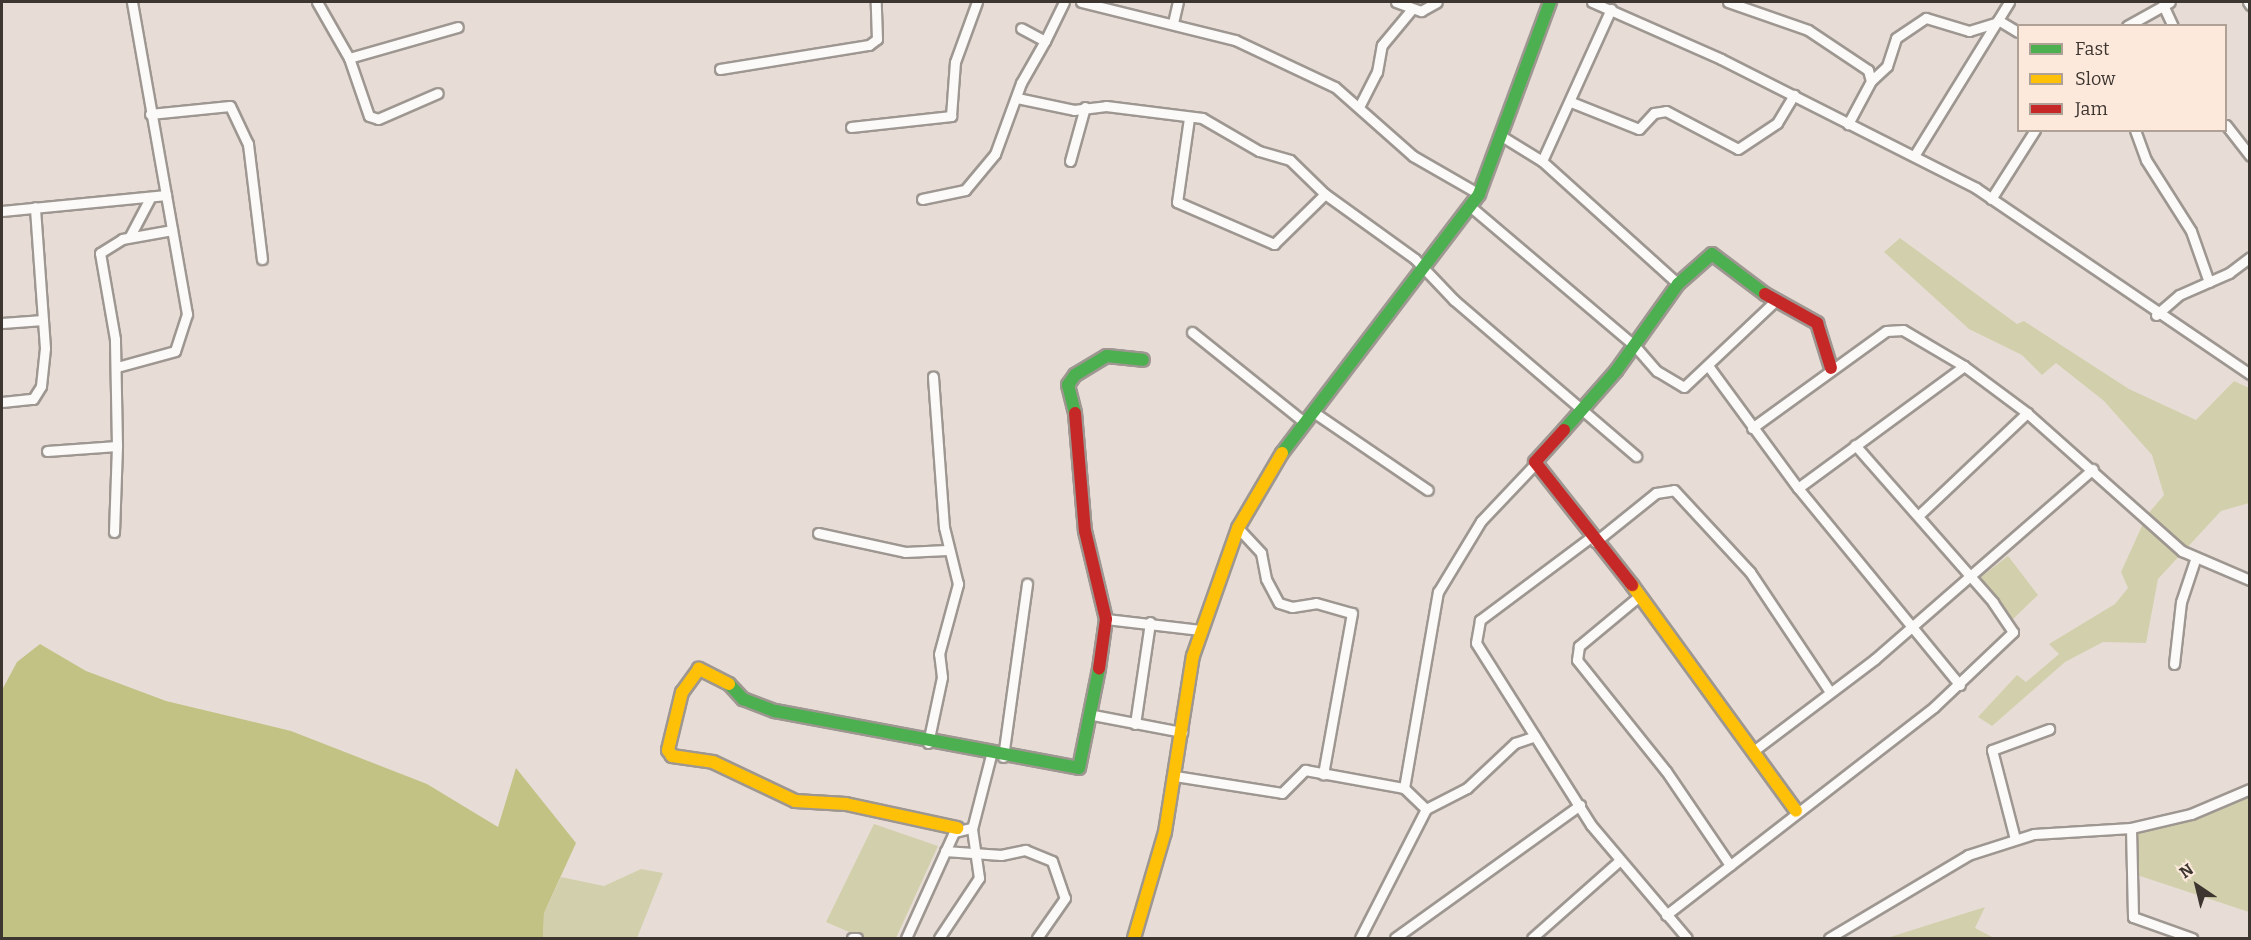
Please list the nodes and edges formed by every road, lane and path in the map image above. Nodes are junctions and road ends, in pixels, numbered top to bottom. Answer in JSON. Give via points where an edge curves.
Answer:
{"nodes":[{"id":1,"x":132,"y":2,"type":"edge"},
{"id":2,"x":317,"y":2,"type":"edge"},
{"id":3,"x":876,"y":2,"type":"edge"},
{"id":4,"x":977,"y":2,"type":"edge"},
{"id":5,"x":1064,"y":2,"type":"edge"},
{"id":6,"x":1081,"y":2,"type":"edge"},
{"id":7,"x":1178,"y":2,"type":"edge"},
{"id":8,"x":1395,"y":2,"type":"edge"},
{"id":9,"x":1437,"y":2,"type":"edge"},
{"id":10,"x":1550,"y":2,"type":"edge"},
{"id":11,"x":1592,"y":2,"type":"edge"},
{"id":12,"x":1728,"y":2,"type":"edge"},
{"id":13,"x":2008,"y":2,"type":"edge"},
{"id":14,"x":2167,"y":3,"type":"edge"},
{"id":15,"x":1412,"y":9,"type":"junction"},
{"id":16,"x":1611,"y":9,"type":"junction"},
{"id":17,"x":1997,"y":22,"type":"junction"},
{"id":18,"x":1173,"y":23,"type":"junction"},
{"id":19,"x":2130,"y":24,"type":"edge"},
{"id":20,"x":2172,"y":24,"type":"edge"},
{"id":21,"x":458,"y":27,"type":"dead end"},
{"id":22,"x":1021,"y":28,"type":"dead end"},
{"id":23,"x":2017,"y":31,"type":"edge"},
{"id":24,"x":1045,"y":41,"type":"junction"},
{"id":25,"x":349,"y":58,"type":"junction"},
{"id":26,"x":720,"y":69,"type":"dead end"},
{"id":27,"x":1871,"y":81,"type":"junction"},
{"id":28,"x":438,"y":93,"type":"dead end"},
{"id":29,"x":1794,"y":94,"type":"junction"},
{"id":30,"x":1017,"y":98,"type":"junction"},
{"id":31,"x":1571,"y":102,"type":"junction"},
{"id":32,"x":1360,"y":105,"type":"junction"},
{"id":33,"x":1085,"y":107,"type":"junction"},
{"id":34,"x":150,"y":114,"type":"junction"},
{"id":35,"x":1189,"y":118,"type":"junction"},
{"id":36,"x":1848,"y":124,"type":"junction"},
{"id":37,"x":2227,"y":126,"type":"edge"},
{"id":38,"x":851,"y":127,"type":"dead end"},
{"id":39,"x":2034,"y":132,"type":"edge"},
{"id":40,"x":2136,"y":132,"type":"edge"},
{"id":41,"x":1503,"y":136,"type":"junction"},
{"id":42,"x":1914,"y":156,"type":"junction"},
{"id":43,"x":2250,"y":156,"type":"edge"},
{"id":44,"x":1071,"y":161,"type":"dead end"},
{"id":45,"x":1542,"y":161,"type":"junction"},
{"id":46,"x":1325,"y":194,"type":"junction"},
{"id":47,"x":1479,"y":194,"type":"junction"},
{"id":48,"x":166,"y":195,"type":"junction"},
{"id":49,"x":922,"y":199,"type":"dead end"},
{"id":50,"x":1991,"y":199,"type":"junction"},
{"id":51,"x":149,"y":200,"type":"junction"},
{"id":52,"x":35,"y":207,"type":"junction"},
{"id":53,"x":1471,"y":207,"type":"junction"},
{"id":54,"x":2,"y":211,"type":"edge"},
{"id":55,"x":172,"y":230,"type":"junction"},
{"id":56,"x":130,"y":236,"type":"junction"},
{"id":57,"x":2250,"y":257,"type":"edge"},
{"id":58,"x":262,"y":259,"type":"dead end"},
{"id":59,"x":1424,"y":270,"type":"junction"},
{"id":60,"x":2209,"y":282,"type":"junction"},
{"id":61,"x":1678,"y":284,"type":"junction"},
{"id":62,"x":1773,"y":303,"type":"junction"},
{"id":63,"x":2156,"y":315,"type":"junction"},
{"id":64,"x":43,"y":320,"type":"junction"},
{"id":65,"x":2,"y":323,"type":"edge"},
{"id":66,"x":1192,"y":332,"type":"dead end"},
{"id":67,"x":1634,"y":345,"type":"junction"},
{"id":68,"x":1143,"y":360,"type":"dead end"},
{"id":69,"x":1964,"y":366,"type":"junction"},
{"id":70,"x":117,"y":367,"type":"junction"},
{"id":71,"x":1709,"y":367,"type":"junction"},
{"id":72,"x":1831,"y":368,"type":"junction"},
{"id":73,"x":2250,"y":374,"type":"edge"},
{"id":74,"x":933,"y":376,"type":"dead end"},
{"id":75,"x":2,"y":402,"type":"edge"},
{"id":76,"x":1580,"y":407,"type":"junction"},
{"id":77,"x":1312,"y":411,"type":"junction"},
{"id":78,"x":2027,"y":413,"type":"junction"},
{"id":79,"x":1304,"y":422,"type":"junction"},
{"id":80,"x":1752,"y":428,"type":"junction"},
{"id":81,"x":1855,"y":445,"type":"junction"},
{"id":82,"x":117,"y":446,"type":"junction"},
{"id":83,"x":47,"y":451,"type":"dead end"},
{"id":84,"x":1636,"y":456,"type":"dead end"},
{"id":85,"x":1535,"y":464,"type":"junction"},
{"id":86,"x":2093,"y":469,"type":"junction"},
{"id":87,"x":1798,"y":488,"type":"junction"},
{"id":88,"x":1428,"y":490,"type":"dead end"},
{"id":89,"x":1919,"y":515,"type":"junction"},
{"id":90,"x":1238,"y":528,"type":"junction"},
{"id":91,"x":114,"y":532,"type":"dead end"},
{"id":92,"x":818,"y":533,"type":"dead end"},
{"id":93,"x":1593,"y":540,"type":"junction"},
{"id":94,"x":947,"y":550,"type":"junction"},
{"id":95,"x":2196,"y":557,"type":"junction"},
{"id":96,"x":1970,"y":576,"type":"junction"},
{"id":97,"x":2250,"y":580,"type":"edge"},
{"id":98,"x":1027,"y":584,"type":"dead end"},
{"id":99,"x":1638,"y":597,"type":"junction"},
{"id":100,"x":1106,"y":619,"type":"junction"},
{"id":101,"x":1150,"y":622,"type":"junction"},
{"id":102,"x":1912,"y":627,"type":"junction"},
{"id":103,"x":1200,"y":630,"type":"junction"},
{"id":104,"x":2174,"y":663,"type":"dead end"},
{"id":105,"x":1960,"y":685,"type":"junction"},
{"id":106,"x":1830,"y":692,"type":"junction"},
{"id":107,"x":1093,"y":715,"type":"junction"},
{"id":108,"x":1135,"y":724,"type":"junction"},
{"id":109,"x":2049,"y":729,"type":"dead end"},
{"id":110,"x":1182,"y":732,"type":"junction"},
{"id":111,"x":1535,"y":736,"type":"junction"},
{"id":112,"x":928,"y":743,"type":"junction"},
{"id":113,"x":1756,"y":749,"type":"junction"},
{"id":114,"x":997,"y":756,"type":"junction"},
{"id":115,"x":1323,"y":774,"type":"junction"},
{"id":116,"x":1175,"y":776,"type":"junction"},
{"id":117,"x":1404,"y":788,"type":"junction"},
{"id":118,"x":2250,"y":789,"type":"edge"},
{"id":119,"x":1580,"y":805,"type":"junction"},
{"id":120,"x":1426,"y":809,"type":"junction"},
{"id":121,"x":1796,"y":811,"type":"junction"},
{"id":122,"x":957,"y":828,"type":"junction"},
{"id":123,"x":972,"y":828,"type":"junction"},
{"id":124,"x":2131,"y":828,"type":"junction"},
{"id":125,"x":2015,"y":839,"type":"junction"},
{"id":126,"x":978,"y":850,"type":"junction"},
{"id":127,"x":945,"y":851,"type":"junction"},
{"id":128,"x":1619,"y":861,"type":"junction"},
{"id":129,"x":1730,"y":865,"type":"junction"},
{"id":130,"x":1666,"y":915,"type":"junction"},
{"id":131,"x":1683,"y":937,"type":"edge"},
{"id":132,"x":1361,"y":938,"type":"edge"},
{"id":133,"x":906,"y":939,"type":"edge"},
{"id":134,"x":939,"y":939,"type":"edge"},
{"id":135,"x":1037,"y":939,"type":"edge"},
{"id":136,"x":1134,"y":939,"type":"edge"},
{"id":137,"x":1395,"y":939,"type":"edge"},
{"id":138,"x":1532,"y":939,"type":"edge"},
{"id":139,"x":1829,"y":939,"type":"edge"},
{"id":140,"x":2192,"y":939,"type":"edge"}],
"edges":[{"from":1,"to":34,"type":"street"},
{"from":2,"to":25,"type":"street"},
{"from":3,"to":26,"type":"street","via":[[877,39],[869,45]]},
{"from":4,"to":38,"type":"street","via":[[955,62],[951,116]]},
{"from":5,"to":24,"type":"street"},
{"from":6,"to":18,"type":"street"},
{"from":7,"to":18,"type":"street"},
{"from":8,"to":15,"type":"street"},
{"from":9,"to":15,"type":"street","via":[[1424,10]]},
{"from":10,"to":41,"type":"street"},
{"from":11,"to":16,"type":"street"},
{"from":12,"to":27,"type":"street","via":[[1808,30],[1861,63]]},
{"from":13,"to":17,"type":"street"},
{"from":14,"to":19,"type":"street"},
{"from":14,"to":20,"type":"street"},
{"from":15,"to":32,"type":"street","via":[[1382,45],[1377,72]]},
{"from":16,"to":29,"type":"street"},
{"from":16,"to":31,"type":"street"},
{"from":17,"to":23,"type":"street"},
{"from":17,"to":27,"type":"street","via":[[1969,31],[1926,18],[1896,38],[1887,66]]},
{"from":17,"to":42,"type":"street"},
{"from":18,"to":32,"type":"street","via":[[1250,46],[1335,87]]},
{"from":21,"to":25,"type":"street"},
{"from":22,"to":24,"type":"street"},
{"from":24,"to":30,"type":"street"},
{"from":25,"to":28,"type":"street","via":[[373,118]]},
{"from":27,"to":36,"type":"street"},
{"from":29,"to":31,"type":"street","via":[[1777,123],[1738,149],[1666,111],[1654,113],[1639,129]]},
{"from":29,"to":36,"type":"street"},
{"from":30,"to":33,"type":"street","via":[[1069,109]]},
{"from":30,"to":49,"type":"street","via":[[997,150],[972,186]]},
{"from":31,"to":45,"type":"street"},
{"from":32,"to":47,"type":"street","via":[[1413,156]]},
{"from":33,"to":35,"type":"street"},
{"from":33,"to":44,"type":"street"},
{"from":34,"to":48,"type":"street"},
{"from":34,"to":58,"type":"street","via":[[230,106],[248,144]]},
{"from":35,"to":46,"type":"street","via":[[1208,121],[1266,154],[1290,160]]},
{"from":35,"to":46,"type":"street","via":[[1177,202],[1275,244]]},
{"from":36,"to":42,"type":"street"},
{"from":37,"to":43,"type":"street"},
{"from":39,"to":50,"type":"street"},
{"from":40,"to":60,"type":"street","via":[[2146,160],[2191,231]]},
{"from":41,"to":45,"type":"street"},
{"from":41,"to":47,"type":"street"},
{"from":42,"to":50,"type":"street"},
{"from":45,"to":61,"type":"street"},
{"from":46,"to":59,"type":"street","via":[[1350,207]]},
{"from":47,"to":53,"type":"street"},
{"from":48,"to":51,"type":"street"},
{"from":48,"to":55,"type":"street"},
{"from":50,"to":63,"type":"street"},
{"from":51,"to":52,"type":"street"},
{"from":51,"to":56,"type":"street"},
{"from":52,"to":54,"type":"street"},
{"from":52,"to":64,"type":"street"},
{"from":53,"to":59,"type":"street"},
{"from":53,"to":67,"type":"street"},
{"from":55,"to":56,"type":"street"},
{"from":55,"to":70,"type":"street","via":[[187,314],[180,346]]},
{"from":56,"to":70,"type":"street","via":[[112,242],[99,258]]},
{"from":57,"to":60,"type":"street"},
{"from":59,"to":76,"type":"street"},
{"from":59,"to":77,"type":"street"},
{"from":60,"to":63,"type":"street","via":[[2179,295]]},
{"from":61,"to":62,"type":"street","via":[[1712,254],[1752,280]]},
{"from":61,"to":67,"type":"street"},
{"from":62,"to":71,"type":"street"},
{"from":62,"to":72,"type":"street","via":[[1817,323]]},
{"from":63,"to":73,"type":"street"},
{"from":64,"to":65,"type":"street"},
{"from":64,"to":75,"type":"street","via":[[45,362],[38,393],[23,402]]},
{"from":66,"to":79,"type":"street"},
{"from":67,"to":71,"type":"street","via":[[1658,371],[1684,387]]},
{"from":67,"to":76,"type":"street"},
{"from":68,"to":100,"type":"street","via":[[1107,356],[1074,375],[1068,386],[1080,435],[1085,531]]},
{"from":69,"to":72,"type":"street","via":[[1894,330]]},
{"from":69,"to":78,"type":"street"},
{"from":69,"to":81,"type":"street"},
{"from":70,"to":82,"type":"street"},
{"from":71,"to":80,"type":"street"},
{"from":72,"to":80,"type":"street"},
{"from":74,"to":94,"type":"street"},
{"from":76,"to":84,"type":"street"},
{"from":76,"to":85,"type":"street"},
{"from":77,"to":79,"type":"street"},
{"from":77,"to":88,"type":"street"},
{"from":78,"to":86,"type":"street"},
{"from":78,"to":89,"type":"street"},
{"from":79,"to":90,"type":"street"},
{"from":80,"to":87,"type":"street"},
{"from":81,"to":87,"type":"street"},
{"from":81,"to":89,"type":"street"},
{"from":82,"to":83,"type":"street"},
{"from":82,"to":91,"type":"street"},
{"from":85,"to":93,"type":"street"},
{"from":85,"to":117,"type":"street","via":[[1481,521],[1438,592]]},
{"from":86,"to":95,"type":"street","via":[[2144,521]]},
{"from":86,"to":96,"type":"street"},
{"from":87,"to":102,"type":"street"},
{"from":89,"to":96,"type":"street"},
{"from":90,"to":103,"type":"street"},
{"from":90,"to":115,"type":"street","via":[[1261,553],[1266,579],[1279,603],[1352,612]]},
{"from":92,"to":94,"type":"street","via":[[905,552]]},
{"from":93,"to":99,"type":"street"},
{"from":93,"to":106,"type":"street","via":[[1656,493],[1674,490],[1750,572]]},
{"from":93,"to":111,"type":"street","via":[[1477,627],[1477,647]]},
{"from":94,"to":112,"type":"street","via":[[958,584],[939,654],[942,677]]},
{"from":95,"to":97,"type":"street"},
{"from":95,"to":104,"type":"street","via":[[2181,602]]},
{"from":96,"to":102,"type":"street"},
{"from":96,"to":105,"type":"street","via":[[2013,632]]},
{"from":98,"to":114,"type":"street"},
{"from":99,"to":113,"type":"street"},
{"from":99,"to":129,"type":"street","via":[[1578,648],[1577,660],[1666,771]]},
{"from":100,"to":101,"type":"street"},
{"from":100,"to":107,"type":"street"},
{"from":101,"to":103,"type":"street"},
{"from":101,"to":108,"type":"street"},
{"from":102,"to":105,"type":"street"},
{"from":102,"to":106,"type":"street"},
{"from":103,"to":110,"type":"street"},
{"from":105,"to":121,"type":"street"},
{"from":106,"to":113,"type":"street"},
{"from":107,"to":108,"type":"street"},
{"from":107,"to":114,"type":"street","via":[[1079,768]]},
{"from":108,"to":110,"type":"street"},
{"from":109,"to":125,"type":"street","via":[[1992,750]]},
{"from":110,"to":116,"type":"street"},
{"from":111,"to":119,"type":"street"},
{"from":111,"to":120,"type":"street","via":[[1503,751],[1467,788]]},
{"from":112,"to":114,"type":"street"},
{"from":112,"to":122,"type":"street","via":[[764,707],[732,693],[722,676],[699,669],[682,692],[668,750],[672,756],[744,774],[795,801],[846,804]]},
{"from":113,"to":121,"type":"street"},
{"from":114,"to":123,"type":"street"},
{"from":115,"to":116,"type":"street","via":[[1299,771],[1282,793]]},
{"from":115,"to":117,"type":"street"},
{"from":116,"to":136,"type":"street","via":[[1159,859]]},
{"from":117,"to":120,"type":"street"},
{"from":118,"to":124,"type":"street","via":[[2191,814]]},
{"from":119,"to":128,"type":"street"},
{"from":119,"to":137,"type":"street"},
{"from":120,"to":132,"type":"street"},
{"from":121,"to":129,"type":"street"},
{"from":122,"to":123,"type":"street"},
{"from":122,"to":127,"type":"street"},
{"from":123,"to":126,"type":"street"},
{"from":124,"to":125,"type":"street","via":[[2068,830]]},
{"from":124,"to":140,"type":"street","via":[[2133,917]]},
{"from":125,"to":139,"type":"street","via":[[1936,871]]},
{"from":126,"to":127,"type":"street"},
{"from":126,"to":134,"type":"street","via":[[975,888]]},
{"from":126,"to":135,"type":"street","via":[[1001,855],[1032,851],[1053,861],[1065,898]]},
{"from":127,"to":133,"type":"street"},
{"from":128,"to":130,"type":"street"},
{"from":128,"to":138,"type":"street"},
{"from":129,"to":130,"type":"street"},
{"from":130,"to":131,"type":"street"}]}
